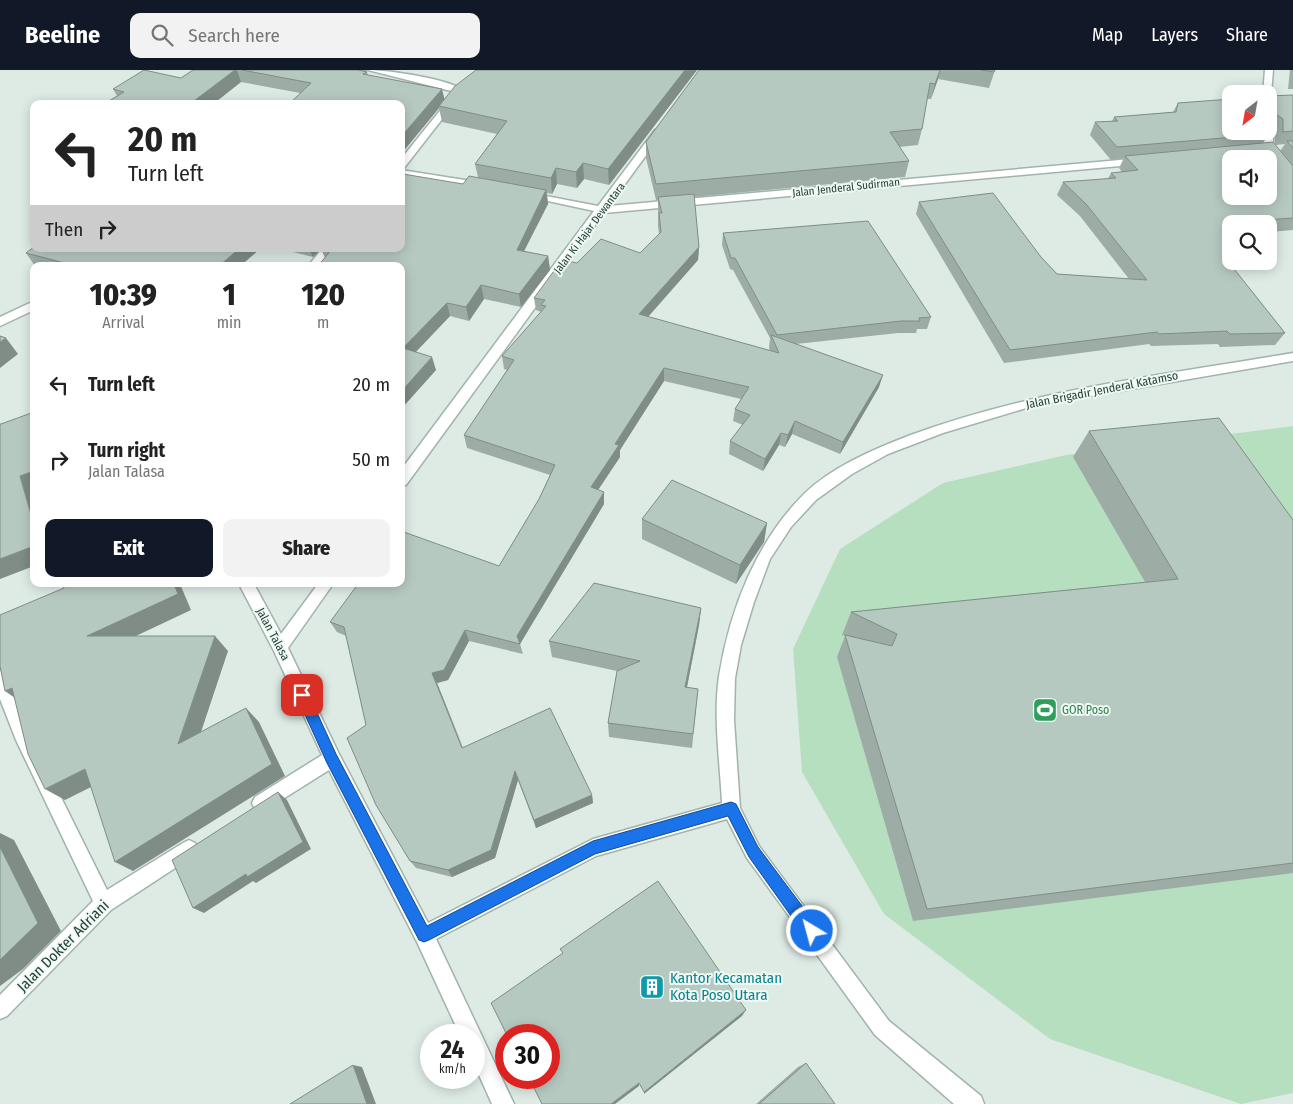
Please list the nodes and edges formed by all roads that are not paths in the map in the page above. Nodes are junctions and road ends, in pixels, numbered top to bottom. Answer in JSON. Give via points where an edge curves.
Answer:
{"nodes":[{"id":1,"x":372,"y":70,"type":"edge"},
{"id":2,"x":1269,"y":70,"type":"edge"},
{"id":3,"x":1268,"y":85,"type":"edge"},
{"id":4,"x":665,"y":123,"type":"edge"},
{"id":5,"x":1285,"y":149,"type":"edge"},
{"id":6,"x":1274,"y":150,"type":"edge"},
{"id":7,"x":1150,"y":160,"type":"edge"},
{"id":8,"x":405,"y":161,"type":"edge"},
{"id":9,"x":1277,"y":164,"type":"edge"},
{"id":10,"x":405,"y":174,"type":"edge"},
{"id":11,"x":1293,"y":179,"type":"edge"},
{"id":12,"x":500,"y":188,"type":"edge"},
{"id":13,"x":518,"y":192,"type":"edge"},
{"id":14,"x":602,"y":210,"type":"junction"},
{"id":15,"x":325,"y":252,"type":"edge"},
{"id":16,"x":317,"y":262,"type":"edge"},
{"id":17,"x":30,"y":307,"type":"edge"},
{"id":18,"x":0,"y":322,"type":"edge"},
{"id":19,"x":1293,"y":356,"type":"edge"},
{"id":20,"x":405,"y":476,"type":"edge"},
{"id":21,"x":248,"y":587,"type":"edge"},
{"id":22,"x":324,"y":587,"type":"edge"},
{"id":23,"x":280,"y":647,"type":"junction"},
{"id":24,"x":0,"y":678,"type":"edge"},
{"id":25,"x":332,"y":758,"type":"junction"},
{"id":26,"x":731,"y":809,"type":"junction"},
{"id":27,"x":250,"y":810,"type":"edge"},
{"id":28,"x":200,"y":842,"type":"edge"},
{"id":29,"x":104,"y":903,"type":"junction"},
{"id":30,"x":424,"y":935,"type":"junction"},
{"id":31,"x":0,"y":1009,"type":"edge"},
{"id":32,"x":466,"y":1024,"type":"edge"},
{"id":33,"x":485,"y":1064,"type":"edge"},
{"id":34,"x":504,"y":1104,"type":"edge"},
{"id":35,"x":973,"y":1104,"type":"edge"}],
"edges":[{"from":1,"to":8,"type":"street","via":[[459,90],[460,94]]},
{"from":2,"to":3,"type":"street"},
{"from":4,"to":14,"type":"street","name":"Jalan Ki Hajar Dewantara"},
{"from":5,"to":6,"type":"street"},
{"from":7,"to":14,"type":"street","name":"Jalan Jenderal Sudirman"},
{"from":9,"to":11,"type":"street"},
{"from":10,"to":12,"type":"street"},
{"from":13,"to":14,"type":"street","name":"Jalan Jenderal Sudirman"},
{"from":14,"to":20,"type":"street","name":"Jalan Ki Hajar Dewantara"},
{"from":15,"to":16,"type":"street"},
{"from":17,"to":18,"type":"street"},
{"from":19,"to":26,"type":"street","name":"Jalan Brigadir Jenderal Katamso","via":[[1033,402],[938,430],[884,451],[847,470],[811,496],[786,523],[764,558],[733,645],[727,678],[726,720]]},
{"from":21,"to":23,"type":"street","name":"Jalan Talasa"},
{"from":22,"to":23,"type":"street"},
{"from":23,"to":25,"type":"street","name":"Jalan Talasa"},
{"from":24,"to":29,"type":"street","via":[[24,740]]},
{"from":25,"to":27,"type":"street"},
{"from":25,"to":30,"type":"street","name":"Jalan Talasa"},
{"from":26,"to":30,"type":"street","via":[[593,848]]},
{"from":26,"to":35,"type":"street","name":"Jalan Brigadir Jenderal Katamso","via":[[754,852],[882,1028]]},
{"from":28,"to":29,"type":"street","name":"Jalan Dokter Adriani"},
{"from":29,"to":31,"type":"street","name":"Jalan Dokter Adriani"},
{"from":30,"to":32,"type":"street","name":"Jalan Talasa"},
{"from":33,"to":34,"type":"street"}]}
